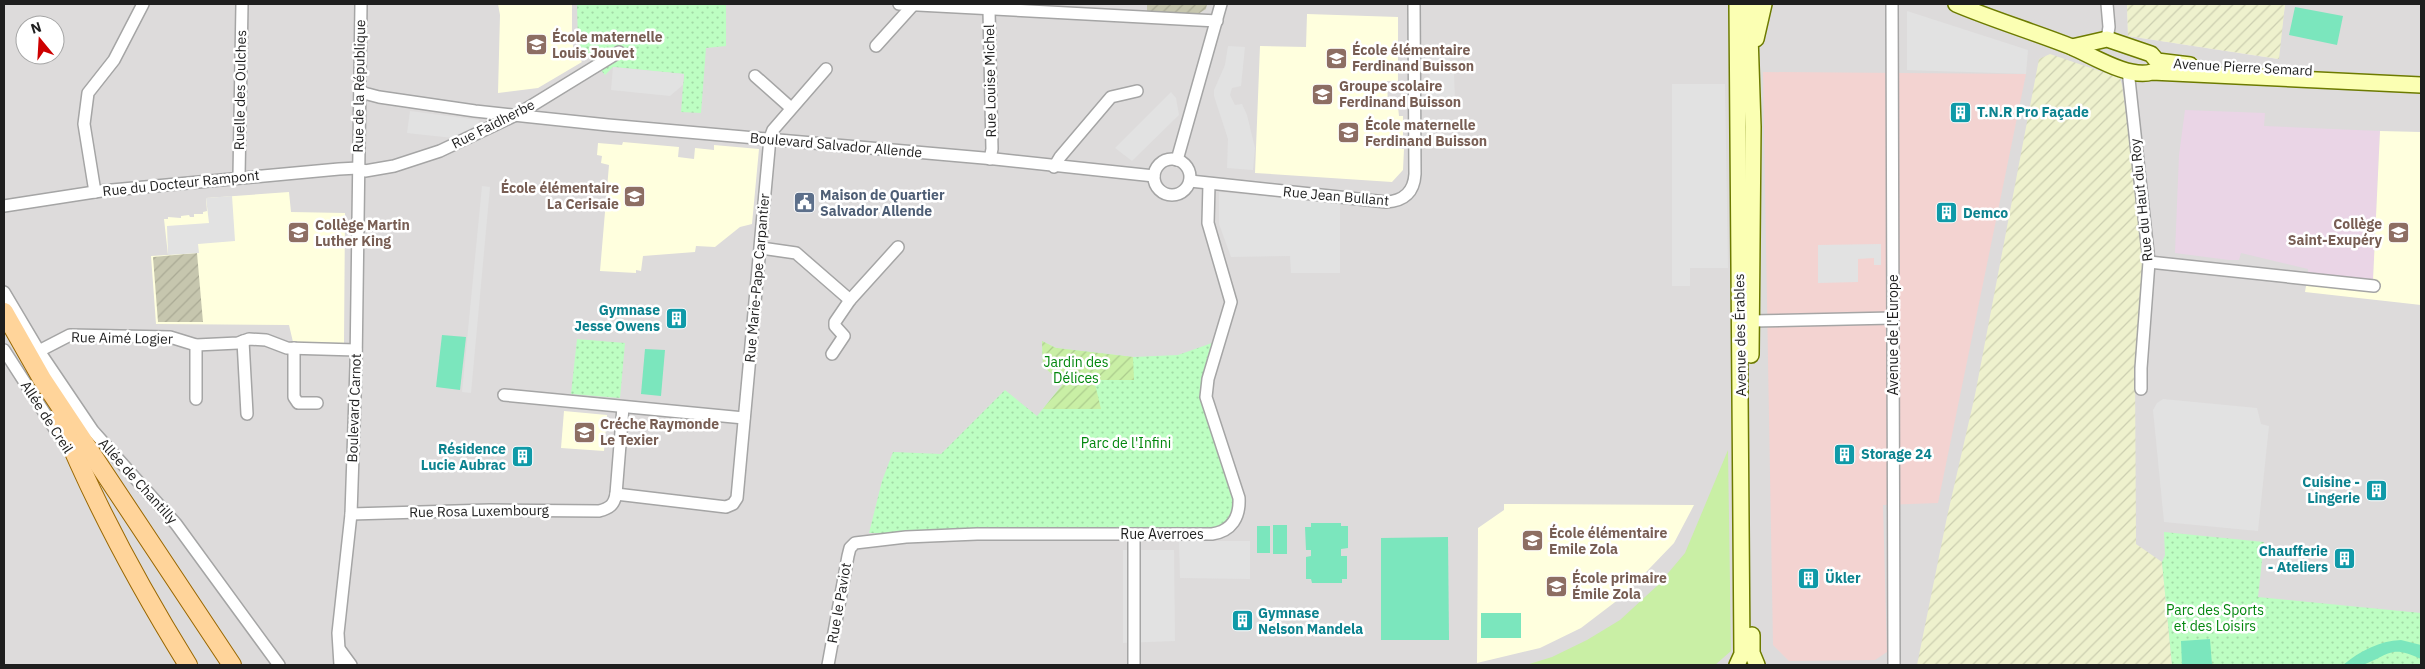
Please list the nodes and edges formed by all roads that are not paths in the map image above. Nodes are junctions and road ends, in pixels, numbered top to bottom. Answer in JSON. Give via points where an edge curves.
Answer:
{"nodes":[{"id":1,"x":143,"y":4,"type":"edge"},
{"id":2,"x":242,"y":4,"type":"edge"},
{"id":3,"x":361,"y":4,"type":"edge"},
{"id":4,"x":899,"y":4,"type":"edge"},
{"id":5,"x":1220,"y":4,"type":"edge"},
{"id":6,"x":1414,"y":4,"type":"edge"},
{"id":7,"x":1737,"y":4,"type":"edge"},
{"id":8,"x":1749,"y":4,"type":"edge"},
{"id":9,"x":1764,"y":4,"type":"edge"},
{"id":10,"x":1892,"y":4,"type":"edge"},
{"id":11,"x":1951,"y":4,"type":"edge"},
{"id":12,"x":1957,"y":4,"type":"edge"},
{"id":13,"x":2107,"y":4,"type":"edge"},
{"id":14,"x":914,"y":5,"type":"edge"},
{"id":15,"x":988,"y":7,"type":"edge"},
{"id":16,"x":1217,"y":21,"type":"junction"},
{"id":17,"x":2102,"y":40,"type":"junction"},
{"id":18,"x":876,"y":46,"type":"dead end"},
{"id":19,"x":2072,"y":47,"type":"junction"},
{"id":20,"x":619,"y":52,"type":"dead end"},
{"id":21,"x":2096,"y":60,"type":"junction"},
{"id":22,"x":2155,"y":66,"type":"junction"},
{"id":23,"x":826,"y":69,"type":"dead end"},
{"id":24,"x":2128,"y":70,"type":"junction"},
{"id":25,"x":755,"y":76,"type":"dead end"},
{"id":26,"x":2421,"y":76,"type":"edge"},
{"id":27,"x":2360,"y":78,"type":"junction"},
{"id":28,"x":2421,"y":85,"type":"edge"},
{"id":29,"x":1137,"y":91,"type":"dead end"},
{"id":30,"x":360,"y":92,"type":"junction"},
{"id":31,"x":791,"y":108,"type":"junction"},
{"id":32,"x":518,"y":114,"type":"junction"},
{"id":33,"x":1753,"y":128,"type":"junction"},
{"id":34,"x":770,"y":138,"type":"junction"},
{"id":35,"x":990,"y":159,"type":"junction"},
{"id":36,"x":1177,"y":160,"type":"junction"},
{"id":37,"x":1054,"y":167,"type":"junction"},
{"id":38,"x":358,"y":168,"type":"junction"},
{"id":39,"x":239,"y":176,"type":"junction"},
{"id":40,"x":1154,"y":176,"type":"junction"},
{"id":41,"x":1190,"y":181,"type":"junction"},
{"id":42,"x":1209,"y":184,"type":"junction"},
{"id":43,"x":95,"y":192,"type":"junction"},
{"id":44,"x":4,"y":206,"type":"edge"},
{"id":45,"x":898,"y":247,"type":"dead end"},
{"id":46,"x":761,"y":248,"type":"junction"},
{"id":47,"x":2149,"y":262,"type":"junction"},
{"id":48,"x":2374,"y":286,"type":"dead end"},
{"id":49,"x":4,"y":292,"type":"edge"},
{"id":50,"x":850,"y":300,"type":"junction"},
{"id":51,"x":4,"y":312,"type":"edge"},
{"id":52,"x":1892,"y":318,"type":"junction"},
{"id":53,"x":1752,"y":321,"type":"junction"},
{"id":54,"x":4,"y":330,"type":"edge"},
{"id":55,"x":244,"y":341,"type":"junction"},
{"id":56,"x":196,"y":345,"type":"junction"},
{"id":57,"x":294,"y":348,"type":"junction"},
{"id":58,"x":4,"y":350,"type":"edge"},
{"id":59,"x":39,"y":350,"type":"junction"},
{"id":60,"x":356,"y":350,"type":"junction"},
{"id":61,"x":832,"y":354,"type":"dead end"},
{"id":62,"x":44,"y":381,"type":"junction"},
{"id":63,"x":2141,"y":389,"type":"dead end"},
{"id":64,"x":504,"y":395,"type":"dead end"},
{"id":65,"x":196,"y":399,"type":"dead end"},
{"id":66,"x":317,"y":403,"type":"dead end"},
{"id":67,"x":622,"y":407,"type":"junction"},
{"id":68,"x":247,"y":414,"type":"dead end"},
{"id":69,"x":744,"y":418,"type":"junction"},
{"id":70,"x":75,"y":458,"type":"junction"},
{"id":71,"x":616,"y":494,"type":"junction"},
{"id":72,"x":351,"y":514,"type":"junction"},
{"id":73,"x":1134,"y":534,"type":"junction"},
{"id":74,"x":855,"y":543,"type":"joint"},
{"id":75,"x":339,"y":648,"type":"junction"},
{"id":76,"x":188,"y":665,"type":"edge"},
{"id":77,"x":232,"y":665,"type":"edge"},
{"id":78,"x":278,"y":665,"type":"edge"},
{"id":79,"x":340,"y":665,"type":"edge"},
{"id":80,"x":351,"y":665,"type":"edge"},
{"id":81,"x":828,"y":665,"type":"edge"},
{"id":82,"x":1134,"y":665,"type":"edge"},
{"id":83,"x":1737,"y":665,"type":"edge"},
{"id":84,"x":1756,"y":665,"type":"edge"},
{"id":85,"x":1894,"y":665,"type":"edge"}],
"edges":[{"from":1,"to":43,"type":"street","via":[[114,60],[88,93],[84,124]]},
{"from":2,"to":39,"type":"street","name":"Ruelle des Oulches"},
{"from":3,"to":30,"type":"street","name":"Rue de la République"},
{"from":4,"to":14,"type":"street"},
{"from":5,"to":16,"type":"street"},
{"from":6,"to":42,"type":"street","name":"Rue Jean Bullant","via":[[1415,174],[1409,193],[1398,200],[1386,202]]},
{"from":7,"to":83,"type":"main road","name":"Avenue des Érables","via":[[1742,654]]},
{"from":8,"to":33,"type":"main road","name":"Avenue des Érables"},
{"from":9,"to":33,"type":"main road","name":"Avenue des Érables","via":[[1756,34]]},
{"from":10,"to":52,"type":"street","name":"Avenue de l'Europe"},
{"from":11,"to":12,"type":"main road","name":"Avenue Pierre Semard"},
{"from":12,"to":19,"type":"main road","name":"Avenue Pierre Semard"},
{"from":13,"to":17,"type":"street","via":[[2109,27]]},
{"from":14,"to":15,"type":"street"},
{"from":14,"to":18,"type":"street"},
{"from":15,"to":16,"type":"street"},
{"from":15,"to":35,"type":"street","name":"Rue Louise Michel"},
{"from":16,"to":36,"type":"street"},
{"from":17,"to":19,"type":"main road"},
{"from":17,"to":21,"type":"main road","via":[[2092,47]]},
{"from":17,"to":22,"type":"main road","name":"Avenue Pierre Semard","via":[[2148,53]]},
{"from":19,"to":21,"type":"main road","name":"Avenue Pierre Semard"},
{"from":20,"to":32,"type":"street","name":"Rue Faidherbe"},
{"from":21,"to":24,"type":"main road","name":"Avenue Pierre Semard"},
{"from":22,"to":24,"type":"main road","name":"Avenue Pierre Semard","via":[[2143,74]]},
{"from":22,"to":27,"type":"main road","name":"Avenue Pierre Semard"},
{"from":23,"to":31,"type":"street"},
{"from":24,"to":47,"type":"street","name":"Rue du Haut du Roy"},
{"from":25,"to":31,"type":"street"},
{"from":26,"to":27,"type":"main road","name":"Avenue Pierre Semard"},
{"from":27,"to":28,"type":"main road","name":"Avenue Pierre Semard"},
{"from":29,"to":37,"type":"street","via":[[1111,97]]},
{"from":30,"to":32,"type":"street","name":"Boulevard Salvador Allende","via":[[475,111]]},
{"from":30,"to":38,"type":"street","name":"Rue de la République"},
{"from":31,"to":34,"type":"street"},
{"from":32,"to":34,"type":"street","name":"Boulevard Salvador Allende","via":[[674,132]]},
{"from":32,"to":38,"type":"street","name":"Rue Faidherbe","via":[[408,163],[365,171]]},
{"from":33,"to":53,"type":"main road","name":"Avenue des Érables"},
{"from":34,"to":35,"type":"street","name":"Boulevard Salvador Allende"},
{"from":34,"to":46,"type":"street","name":"Rue Marie-Pape Carpantier"},
{"from":35,"to":37,"type":"street","name":"Boulevard Salvador Allende"},
{"from":36,"to":40,"type":"street","via":[[1161,162]]},
{"from":36,"to":41,"type":"street","via":[[1189,170]]},
{"from":37,"to":40,"type":"street","name":"Boulevard Salvador Allende"},
{"from":38,"to":39,"type":"street","name":"Rue du Docteur Rampont"},
{"from":38,"to":60,"type":"street","name":"Boulevard Carnot"},
{"from":39,"to":43,"type":"street","name":"Rue du Docteur Rampont"},
{"from":40,"to":41,"type":"street","via":[[1157,188],[1173,196],[1184,191]]},
{"from":41,"to":42,"type":"street","name":"Rue Jean Bullant"},
{"from":42,"to":73,"type":"street","name":"Rue Averroes","via":[[1208,222],[1231,302],[1206,397],[1236,486],[1240,511],[1224,531],[1212,534]]},
{"from":43,"to":44,"type":"street","name":"Rue du Docteur Rampont"},
{"from":45,"to":50,"type":"street"},
{"from":46,"to":50,"type":"street","via":[[796,253]]},
{"from":46,"to":69,"type":"street","name":"Rue Marie-Pape Carpantier"},
{"from":47,"to":48,"type":"street"},
{"from":47,"to":63,"type":"street","name":"Rue du Haut du Roy"},
{"from":49,"to":59,"type":"street","name":"Allée de Chantilly"},
{"from":50,"to":61,"type":"street","via":[[835,322],[834,326],[844,336]]},
{"from":51,"to":62,"type":"main road"},
{"from":52,"to":53,"type":"street"},
{"from":52,"to":85,"type":"street","name":"Avenue de l'Europe"},
{"from":53,"to":84,"type":"main road","name":"Avenue des Érables","via":[[1752,653]]},
{"from":54,"to":62,"type":"main road"},
{"from":55,"to":56,"type":"street","name":"Rue Aimé Logier"},
{"from":55,"to":57,"type":"street","name":"Rue Aimé Logier","via":[[266,340]]},
{"from":55,"to":68,"type":"street"},
{"from":56,"to":59,"type":"street","name":"Rue Aimé Logier","via":[[170,337],[70,335]]},
{"from":56,"to":65,"type":"street"},
{"from":57,"to":60,"type":"street","name":"Rue Aimé Logier"},
{"from":57,"to":66,"type":"street","via":[[294,396],[298,403]]},
{"from":58,"to":70,"type":"street","name":"Allée de Creil"},
{"from":59,"to":78,"type":"street","name":"Allée de Chantilly","via":[[93,431],[176,524]]},
{"from":60,"to":72,"type":"street","name":"Boulevard Carnot"},
{"from":62,"to":70,"type":"main road"},
{"from":62,"to":77,"type":"main road"},
{"from":64,"to":67,"type":"street"},
{"from":67,"to":69,"type":"street"},
{"from":67,"to":71,"type":"street"},
{"from":69,"to":71,"type":"street","name":"Rue Marie-Pape Carpantier","via":[[737,498],[733,504],[726,507]]},
{"from":70,"to":76,"type":"main road","via":[[136,577]]},
{"from":71,"to":72,"type":"street","name":"Rue Rosa Luxembourg","via":[[614,503],[607,509]]},
{"from":72,"to":75,"type":"street","name":"Boulevard Carnot"},
{"from":73,"to":74,"type":"street","name":"Rue Averroes","via":[[977,534]]},
{"from":73,"to":82,"type":"street"},
{"from":74,"to":81,"type":"street","name":"Rue le Paviot","via":[[848,556]]},
{"from":75,"to":79,"type":"street","name":"Boulevard Carnot"},
{"from":75,"to":80,"type":"street"}]}
